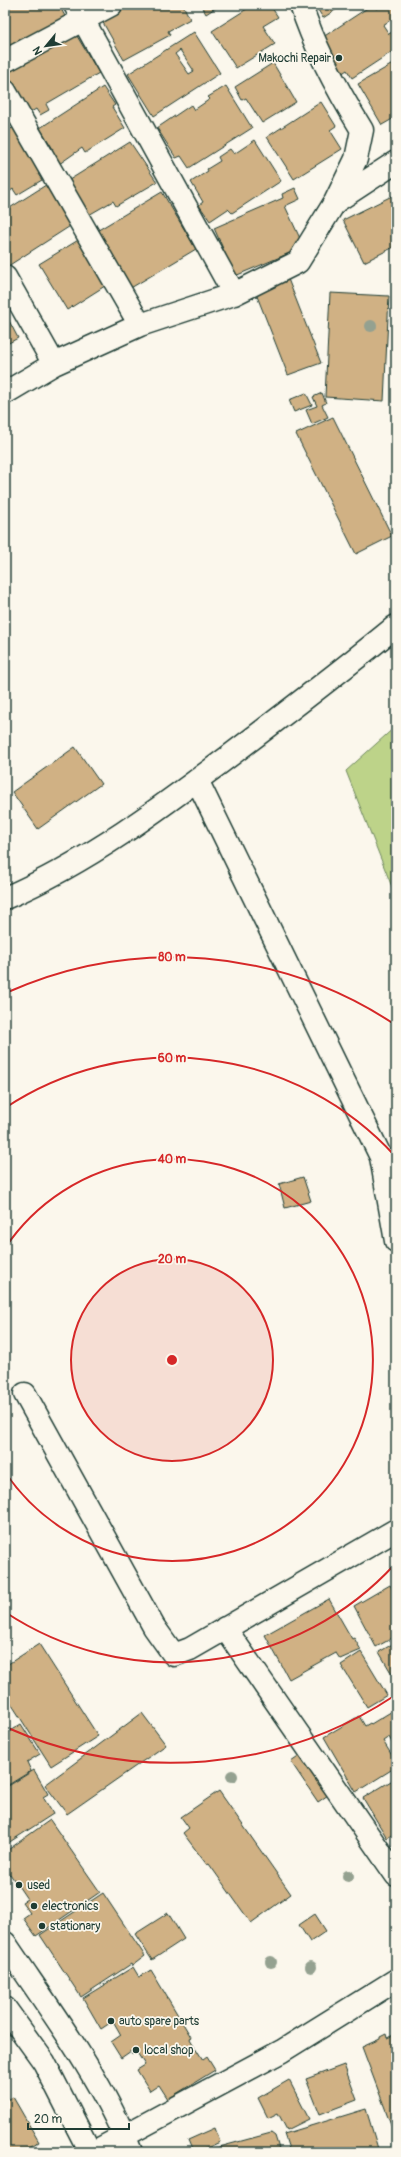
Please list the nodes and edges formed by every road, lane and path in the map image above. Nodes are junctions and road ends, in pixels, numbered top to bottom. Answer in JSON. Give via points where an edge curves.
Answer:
{"nodes":[{"id":1,"x":111,"y":5,"type":"edge"},
{"id":2,"x":301,"y":5,"type":"edge"},
{"id":3,"x":80,"y":12,"type":"edge"},
{"id":4,"x":5,"y":61,"type":"edge"},
{"id":5,"x":5,"y":91,"type":"edge"},
{"id":6,"x":396,"y":162,"type":"edge"},
{"id":7,"x":335,"y":202,"type":"junction"},
{"id":8,"x":5,"y":277,"type":"edge"},
{"id":9,"x":234,"y":294,"type":"junction"},
{"id":10,"x":140,"y":325,"type":"junction"},
{"id":11,"x":54,"y":364,"type":"junction"},
{"id":12,"x":5,"y":393,"type":"edge"},
{"id":13,"x":396,"y":626,"type":"edge"},
{"id":14,"x":197,"y":780,"type":"junction"},
{"id":15,"x":5,"y":898,"type":"edge"},
{"id":16,"x":396,"y":1241,"type":"edge"},
{"id":17,"x":25,"y":1394,"type":"dead end"},
{"id":18,"x":396,"y":1530,"type":"edge"},
{"id":19,"x":225,"y":1628,"type":"junction"},
{"id":20,"x":396,"y":1875,"type":"edge"},
{"id":21,"x":5,"y":1943,"type":"edge"},
{"id":22,"x":396,"y":1980,"type":"edge"},
{"id":23,"x":5,"y":2008,"type":"edge"},
{"id":24,"x":128,"y":2143,"type":"edge"},
{"id":25,"x":90,"y":2152,"type":"edge"},
{"id":26,"x":94,"y":2152,"type":"edge"}],
"edges":[{"from":1,"to":3,"type":"street"},
{"from":2,"to":7,"type":"street","via":[[307,25],[341,95],[362,130],[356,159]]},
{"from":3,"to":4,"type":"street"},
{"from":3,"to":9,"type":"street"},
{"from":5,"to":10,"type":"street"},
{"from":6,"to":7,"type":"street"},
{"from":7,"to":9,"type":"street","via":[[298,262]]},
{"from":8,"to":11,"type":"street"},
{"from":9,"to":10,"type":"street"},
{"from":10,"to":11,"type":"street"},
{"from":11,"to":12,"type":"street"},
{"from":13,"to":14,"type":"street"},
{"from":14,"to":15,"type":"street","via":[[113,840],[32,887]]},
{"from":14,"to":16,"type":"street","via":[[382,1157]]},
{"from":17,"to":19,"type":"street","via":[[154,1627],[174,1655],[190,1649]]},
{"from":18,"to":19,"type":"street"},
{"from":19,"to":20,"type":"street"},
{"from":21,"to":24,"type":"street","via":[[74,2045]]},
{"from":22,"to":24,"type":"street"},
{"from":23,"to":25,"type":"street","via":[[44,2062]]},
{"from":24,"to":26,"type":"street"}]}
